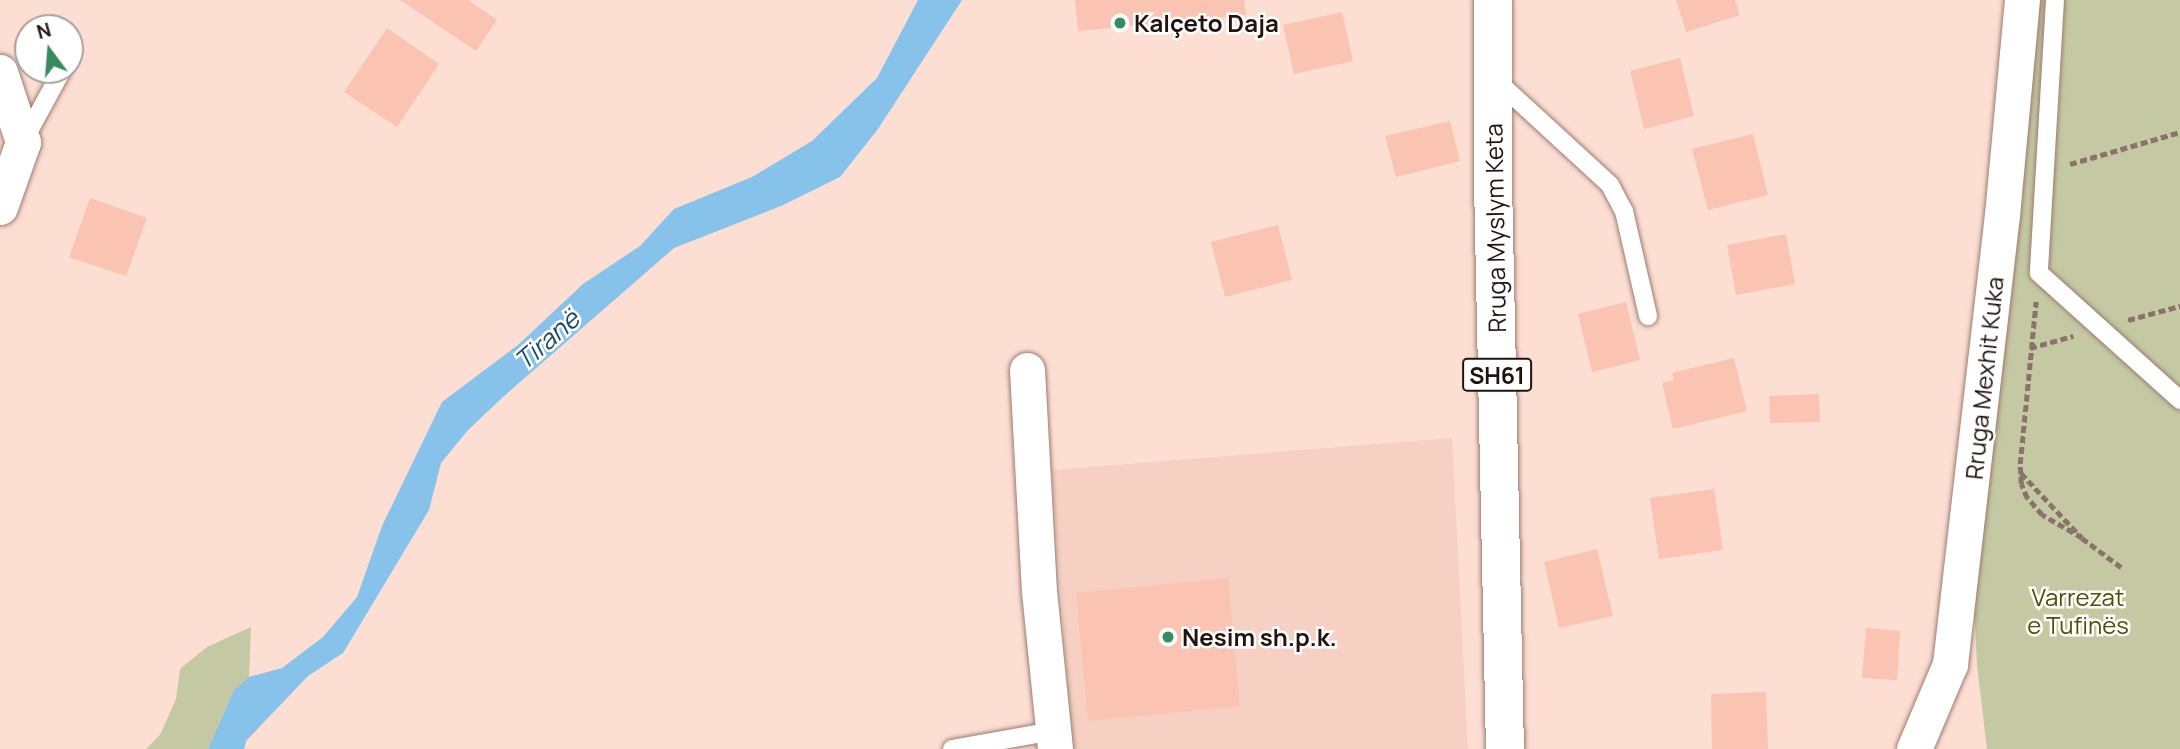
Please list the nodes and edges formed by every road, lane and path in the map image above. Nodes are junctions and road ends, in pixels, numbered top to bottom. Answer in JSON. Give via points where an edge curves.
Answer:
{"nodes":[{"id":1,"x":1493,"y":0,"type":"edge"},
{"id":2,"x":2022,"y":0,"type":"edge"},
{"id":3,"x":2055,"y":0,"type":"edge"},
{"id":4,"x":0,"y":72,"type":"edge"},
{"id":5,"x":1493,"y":78,"type":"junction"},
{"id":6,"x":54,"y":84,"type":"edge"},
{"id":7,"x":2180,"y":132,"type":"edge"},
{"id":8,"x":23,"y":142,"type":"junction"},
{"id":9,"x":2046,"y":172,"type":"junction"},
{"id":10,"x":0,"y":207,"type":"edge"},
{"id":11,"x":2039,"y":273,"type":"junction"},
{"id":12,"x":1648,"y":316,"type":"dead end"},
{"id":13,"x":1027,"y":370,"type":"dead end"},
{"id":14,"x":2180,"y":400,"type":"edge"},
{"id":15,"x":2021,"y":473,"type":"junction"},
{"id":16,"x":2082,"y":538,"type":"junction"},
{"id":17,"x":2121,"y":567,"type":"dead end"},
{"id":18,"x":1054,"y":740,"type":"edge"},
{"id":19,"x":952,"y":749,"type":"edge"},
{"id":20,"x":1505,"y":749,"type":"edge"},
{"id":21,"x":1914,"y":749,"type":"edge"}],
"edges":[{"from":1,"to":5,"type":"main road","name":"Rruga Myslym Keta","number":"SH61"},
{"from":2,"to":21,"type":"street","name":"Rruga Mexhit Kuka","via":[[1952,652]]},
{"from":3,"to":9,"type":"lane"},
{"from":4,"to":8,"type":"street"},
{"from":5,"to":12,"type":"lane","via":[[1610,185],[1624,211]]},
{"from":5,"to":20,"type":"main road","name":"Rruga Myslym Keta","number":"SH61"},
{"from":6,"to":8,"type":"lane"},
{"from":7,"to":9,"type":"path"},
{"from":8,"to":10,"type":"street"},
{"from":9,"to":11,"type":"lane"},
{"from":11,"to":14,"type":"lane"},
{"from":11,"to":15,"type":"path"},
{"from":13,"to":18,"type":"street","via":[[1039,591]]},
{"from":15,"to":16,"type":"path"},
{"from":15,"to":16,"type":"path","via":[[2027,498],[2042,516]]},
{"from":16,"to":17,"type":"path"},
{"from":18,"to":19,"type":"lane"}]}
